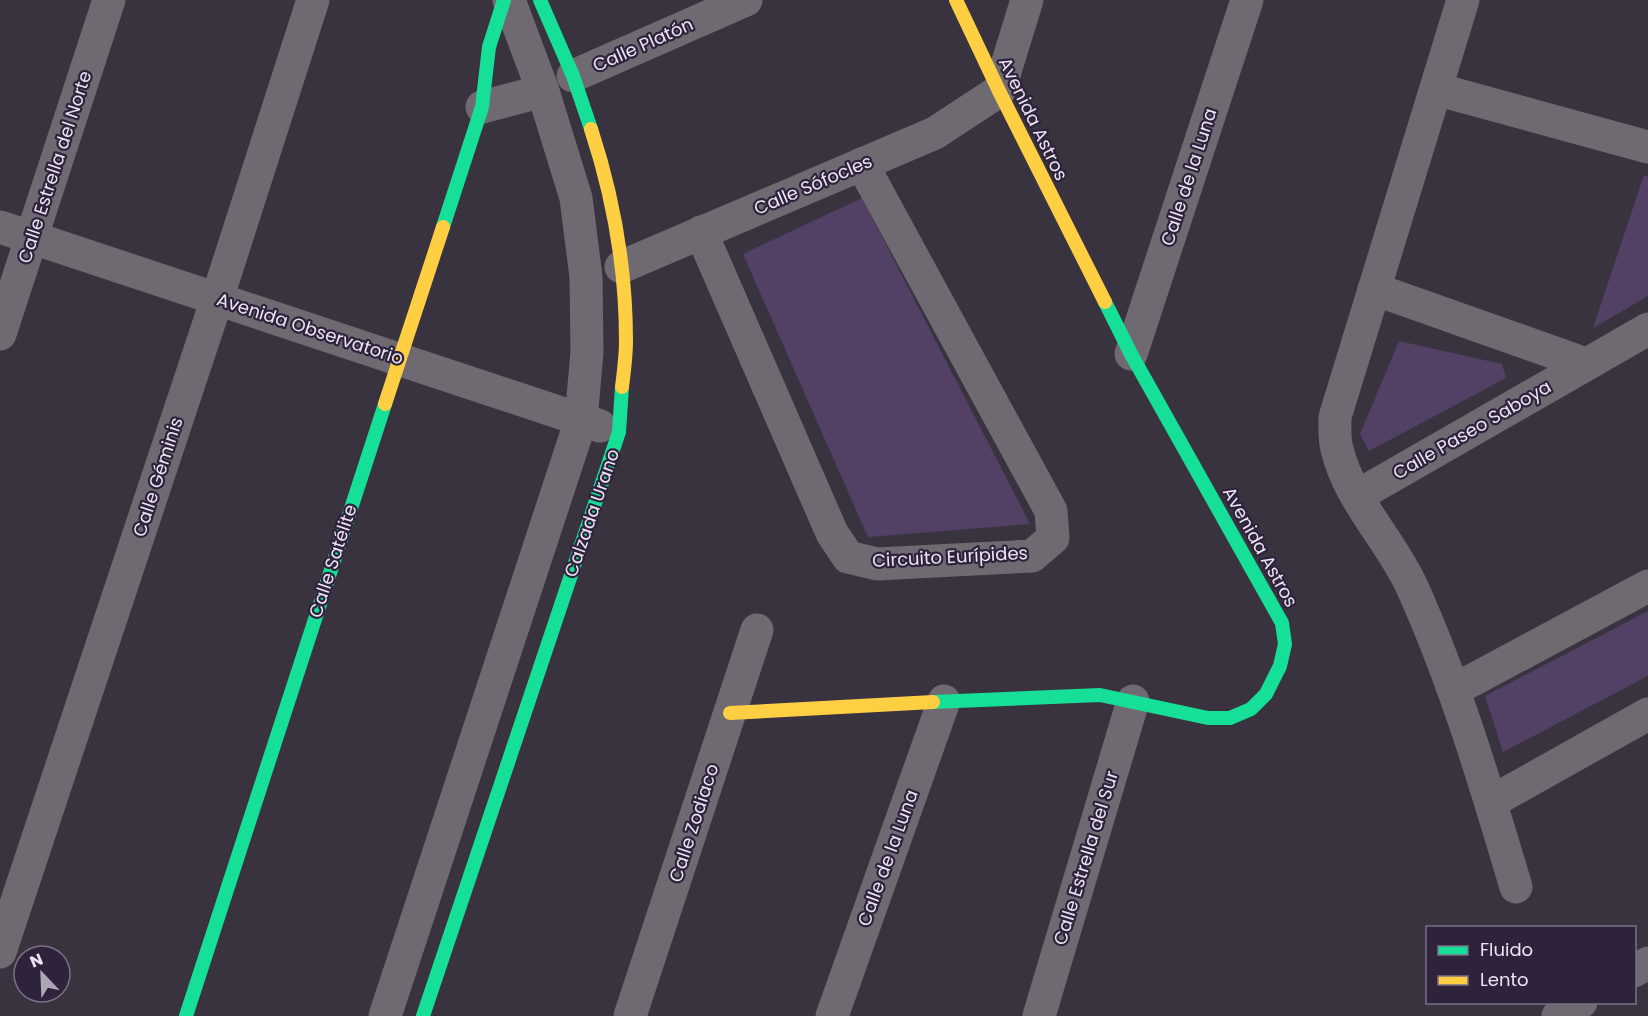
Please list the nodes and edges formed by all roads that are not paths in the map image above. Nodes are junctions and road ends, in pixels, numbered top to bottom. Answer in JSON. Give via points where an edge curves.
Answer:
{"nodes":[{"id":1,"x":109,"y":0,"type":"edge"},
{"id":2,"x":313,"y":0,"type":"edge"},
{"id":3,"x":504,"y":0,"type":"edge"},
{"id":4,"x":508,"y":0,"type":"edge"},
{"id":5,"x":540,"y":0,"type":"edge"},
{"id":6,"x":746,"y":0,"type":"edge"},
{"id":7,"x":956,"y":0,"type":"edge"},
{"id":8,"x":1027,"y":0,"type":"edge"},
{"id":9,"x":1247,"y":0,"type":"edge"},
{"id":10,"x":1463,"y":0,"type":"edge"},
{"id":11,"x":573,"y":76,"type":"junction"},
{"id":12,"x":1436,"y":89,"type":"junction"},
{"id":13,"x":543,"y":91,"type":"junction"},
{"id":14,"x":999,"y":91,"type":"junction"},
{"id":15,"x":482,"y":107,"type":"junction"},
{"id":16,"x":1648,"y":147,"type":"edge"},
{"id":17,"x":862,"y":164,"type":"junction"},
{"id":18,"x":0,"y":226,"type":"edge"},
{"id":19,"x":701,"y":232,"type":"junction"},
{"id":20,"x":32,"y":237,"type":"junction"},
{"id":21,"x":621,"y":267,"type":"junction"},
{"id":22,"x":1374,"y":289,"type":"junction"},
{"id":23,"x":217,"y":299,"type":"junction"},
{"id":24,"x":1648,"y":329,"type":"edge"},
{"id":25,"x":0,"y":334,"type":"edge"},
{"id":26,"x":1131,"y":354,"type":"junction"},
{"id":27,"x":398,"y":359,"type":"junction"},
{"id":28,"x":1586,"y":364,"type":"junction"},
{"id":29,"x":581,"y":420,"type":"junction"},
{"id":30,"x":619,"y":432,"type":"junction"},
{"id":31,"x":1357,"y":496,"type":"junction"},
{"id":32,"x":1648,"y":586,"type":"edge"},
{"id":33,"x":757,"y":630,"type":"dead end"},
{"id":34,"x":1454,"y":690,"type":"junction"},
{"id":35,"x":944,"y":701,"type":"junction"},
{"id":36,"x":1133,"y":701,"type":"junction"},
{"id":37,"x":730,"y":713,"type":"junction"},
{"id":38,"x":1648,"y":714,"type":"edge"},
{"id":39,"x":1491,"y":802,"type":"junction"},
{"id":40,"x":1516,"y":886,"type":"dead end"},
{"id":41,"x":0,"y":952,"type":"edge"},
{"id":42,"x":1578,"y":1004,"type":"edge"},
{"id":43,"x":186,"y":1016,"type":"edge"},
{"id":44,"x":385,"y":1016,"type":"edge"},
{"id":45,"x":423,"y":1016,"type":"edge"},
{"id":46,"x":630,"y":1016,"type":"edge"},
{"id":47,"x":832,"y":1016,"type":"edge"},
{"id":48,"x":1039,"y":1016,"type":"edge"},
{"id":49,"x":1558,"y":1016,"type":"edge"}],
"edges":[{"from":1,"to":20,"type":"street","name":"Calle Estrella del Norte"},
{"from":2,"to":23,"type":"street","name":"Calle Géminis"},
{"from":3,"to":15,"type":"street","name":"Calle Satélite","via":[[489,47]]},
{"from":4,"to":13,"type":"street"},
{"from":5,"to":11,"type":"street","name":"Calzada Urano"},
{"from":6,"to":11,"type":"street","name":"Calle Platón"},
{"from":7,"to":14,"type":"street","name":"Avenida Astros"},
{"from":8,"to":14,"type":"street"},
{"from":9,"to":26,"type":"street","name":"Calle de la Luna"},
{"from":10,"to":12,"type":"street"},
{"from":11,"to":21,"type":"street","name":"Calzada Urano","via":[[600,157]]},
{"from":12,"to":16,"type":"street"},
{"from":12,"to":22,"type":"street"},
{"from":13,"to":15,"type":"street"},
{"from":13,"to":29,"type":"street","via":[[576,198],[586,277],[587,352]]},
{"from":14,"to":17,"type":"street","name":"Calle Sófocles","via":[[935,133]]},
{"from":14,"to":26,"type":"street","name":"Avenida Astros"},
{"from":15,"to":27,"type":"street","name":"Calle Satélite"},
{"from":17,"to":19,"type":"street","name":"Calle Sófocles"},
{"from":17,"to":19,"type":"street","name":"Circuito Eurípides","via":[[1051,511],[1053,538],[1032,556],[877,564],[848,557],[832,533]]},
{"from":18,"to":20,"type":"street","name":"Avenida Observatorio"},
{"from":19,"to":21,"type":"street","name":"Calle Sófocles"},
{"from":20,"to":23,"type":"street","name":"Avenida Observatorio"},
{"from":20,"to":25,"type":"street","name":"Calle Estrella del Norte"},
{"from":21,"to":30,"type":"street","name":"Calzada Urano","via":[[626,341]]},
{"from":22,"to":28,"type":"street","name":"Calle Paseo Saboya"},
{"from":22,"to":31,"type":"street","via":[[1335,417],[1341,465]]},
{"from":23,"to":27,"type":"street","name":"Avenida Observatorio"},
{"from":23,"to":41,"type":"street","name":"Calle Géminis"},
{"from":24,"to":28,"type":"street","name":"Calle Paseo Saboya"},
{"from":26,"to":36,"type":"street","name":"Avenida Astros","via":[[1282,622],[1285,644],[1280,666],[1266,694],[1251,709],[1230,718],[1208,718]]},
{"from":27,"to":29,"type":"street","name":"Avenida Observatorio"},
{"from":27,"to":43,"type":"street","name":"Calle Satélite"},
{"from":28,"to":31,"type":"street","name":"Calle Paseo Saboya"},
{"from":29,"to":30,"type":"street","name":"Avenida Observatorio"},
{"from":29,"to":44,"type":"street"},
{"from":30,"to":45,"type":"street","name":"Calzada Urano"},
{"from":31,"to":34,"type":"street","via":[[1412,586]]},
{"from":32,"to":34,"type":"street"},
{"from":33,"to":37,"type":"street","name":"Calle Zodiaco"},
{"from":34,"to":39,"type":"street"},
{"from":35,"to":36,"type":"street","name":"Avenida Astros","via":[[1100,695]]},
{"from":35,"to":37,"type":"street","name":"Avenida Astros"},
{"from":35,"to":47,"type":"street","name":"Calle de la Luna"},
{"from":36,"to":48,"type":"street","name":"Calle Estrella del Sur"},
{"from":37,"to":46,"type":"street","name":"Calle Zodiaco"},
{"from":38,"to":39,"type":"street"},
{"from":39,"to":40,"type":"street"},
{"from":42,"to":49,"type":"street"}]}
